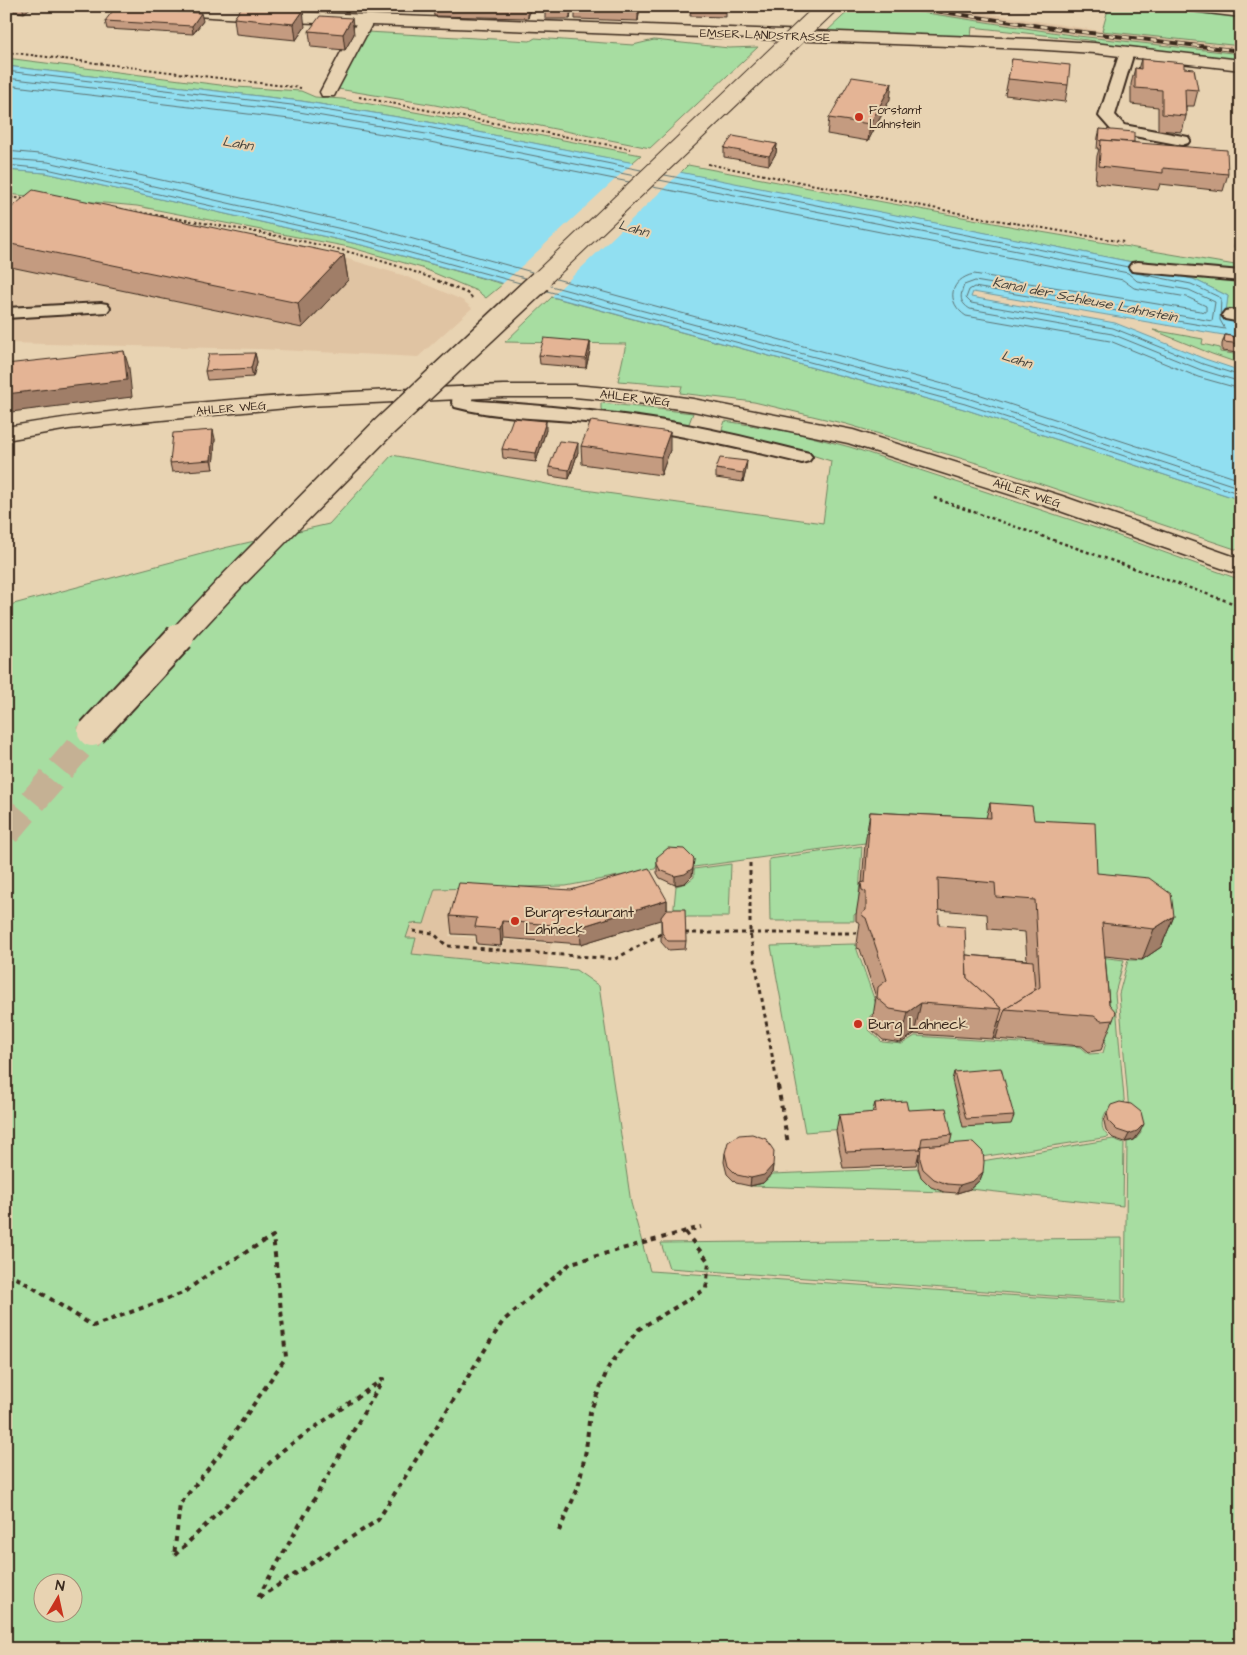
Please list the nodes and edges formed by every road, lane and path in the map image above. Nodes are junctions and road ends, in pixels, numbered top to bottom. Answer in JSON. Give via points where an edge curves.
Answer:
{"nodes":[{"id":1,"x":117,"y":6,"type":"edge"},
{"id":2,"x":301,"y":6,"type":"edge"},
{"id":3,"x":828,"y":6,"type":"edge"},
{"id":4,"x":1191,"y":6,"type":"edge"},
{"id":5,"x":1241,"y":12,"type":"edge"},
{"id":6,"x":289,"y":17,"type":"junction"},
{"id":7,"x":366,"y":20,"type":"junction"},
{"id":8,"x":6,"y":52,"type":"edge"},
{"id":9,"x":1127,"y":52,"type":"junction"},
{"id":10,"x":1241,"y":65,"type":"edge"},
{"id":11,"x":328,"y":92,"type":"junction"},
{"id":12,"x":1182,"y":140,"type":"dead end"},
{"id":13,"x":636,"y":150,"type":"dead end"},
{"id":14,"x":704,"y":164,"type":"dead end"},
{"id":15,"x":6,"y":198,"type":"edge"},
{"id":16,"x":26,"y":199,"type":"edge"},
{"id":17,"x":114,"y":208,"type":"edge"},
{"id":18,"x":1130,"y":243,"type":"dead end"},
{"id":19,"x":1138,"y":267,"type":"dead end"},
{"id":20,"x":1241,"y":276,"type":"edge"},
{"id":21,"x":470,"y":294,"type":"dead end"},
{"id":22,"x":101,"y":308,"type":"dead end"},
{"id":23,"x":6,"y":313,"type":"edge"},
{"id":24,"x":574,"y":391,"type":"junction"},
{"id":25,"x":463,"y":393,"type":"junction"},
{"id":26,"x":713,"y":410,"type":"junction"},
{"id":27,"x":571,"y":414,"type":"junction"},
{"id":28,"x":6,"y":434,"type":"edge"},
{"id":29,"x":703,"y":434,"type":"junction"},
{"id":30,"x":802,"y":457,"type":"dead end"},
{"id":31,"x":929,"y":496,"type":"dead end"},
{"id":32,"x":1241,"y":567,"type":"edge"},
{"id":33,"x":1241,"y":606,"type":"edge"},
{"id":34,"x":92,"y":732,"type":"tunnel mouth"},
{"id":35,"x":750,"y":862,"type":"dead end"},
{"id":36,"x":413,"y":931,"type":"dead end"},
{"id":37,"x":860,"y":932,"type":"edge"},
{"id":38,"x":750,"y":933,"type":"junction"},
{"id":39,"x":661,"y":934,"type":"edge"},
{"id":40,"x":684,"y":934,"type":"edge"},
{"id":41,"x":788,"y":1144,"type":"dead end"},
{"id":42,"x":701,"y":1227,"type":"dead end"},
{"id":43,"x":684,"y":1232,"type":"junction"},
{"id":44,"x":6,"y":1275,"type":"edge"},
{"id":45,"x":559,"y":1531,"type":"dead end"}],
"edges":[{"from":1,"to":6,"type":"street","name":"EMSER LANDSTRASSE"},
{"from":2,"to":6,"type":"street"},
{"from":3,"to":34,"type":"street","bridge":true,"via":[[382,430],[232,580]]},
{"from":4,"to":5,"type":"street"},
{"from":6,"to":7,"type":"street","name":"EMSER LANDSTRASSE"},
{"from":7,"to":9,"type":"street","name":"EMSER LANDSTRASSE","via":[[1031,44]]},
{"from":7,"to":11,"type":"street"},
{"from":8,"to":11,"type":"path"},
{"from":9,"to":10,"type":"street","name":"EMSER LANDSTRASSE"},
{"from":9,"to":12,"type":"lane","via":[[1107,116],[1119,130]]},
{"from":11,"to":13,"type":"path"},
{"from":14,"to":18,"type":"path"},
{"from":15,"to":16,"type":"path"},
{"from":17,"to":21,"type":"path","via":[[343,250],[411,270]]},
{"from":19,"to":20,"type":"lane"},
{"from":22,"to":23,"type":"lane"},
{"from":24,"to":25,"type":"street","name":"AHLER WEG"},
{"from":24,"to":26,"type":"street","name":"AHLER WEG","via":[[630,396]]},
{"from":24,"to":27,"type":"lane"},
{"from":25,"to":27,"type":"lane","via":[[462,403],[476,407]]},
{"from":25,"to":28,"type":"street","name":"AHLER WEG","via":[[297,401],[69,423]]},
{"from":26,"to":29,"type":"lane"},
{"from":26,"to":32,"type":"street","name":"AHLER WEG","via":[[853,437],[1054,501]]},
{"from":27,"to":29,"type":"lane"},
{"from":29,"to":30,"type":"lane"},
{"from":31,"to":33,"type":"path"},
{"from":35,"to":38,"type":"path"},
{"from":36,"to":39,"type":"path","via":[[433,933],[447,946],[615,959]]},
{"from":37,"to":38,"type":"path"},
{"from":38,"to":40,"type":"path"},
{"from":38,"to":41,"type":"path"},
{"from":42,"to":43,"type":"path"},
{"from":43,"to":44,"type":"path","via":[[571,1263],[503,1321],[378,1520],[257,1599],[383,1379],[283,1450],[174,1556],[180,1504],[219,1455],[286,1357],[272,1236],[183,1293],[93,1326],[20,1280]]},
{"from":43,"to":45,"type":"path","via":[[709,1262],[706,1288],[639,1329],[609,1366],[590,1412],[578,1488]]}]}
